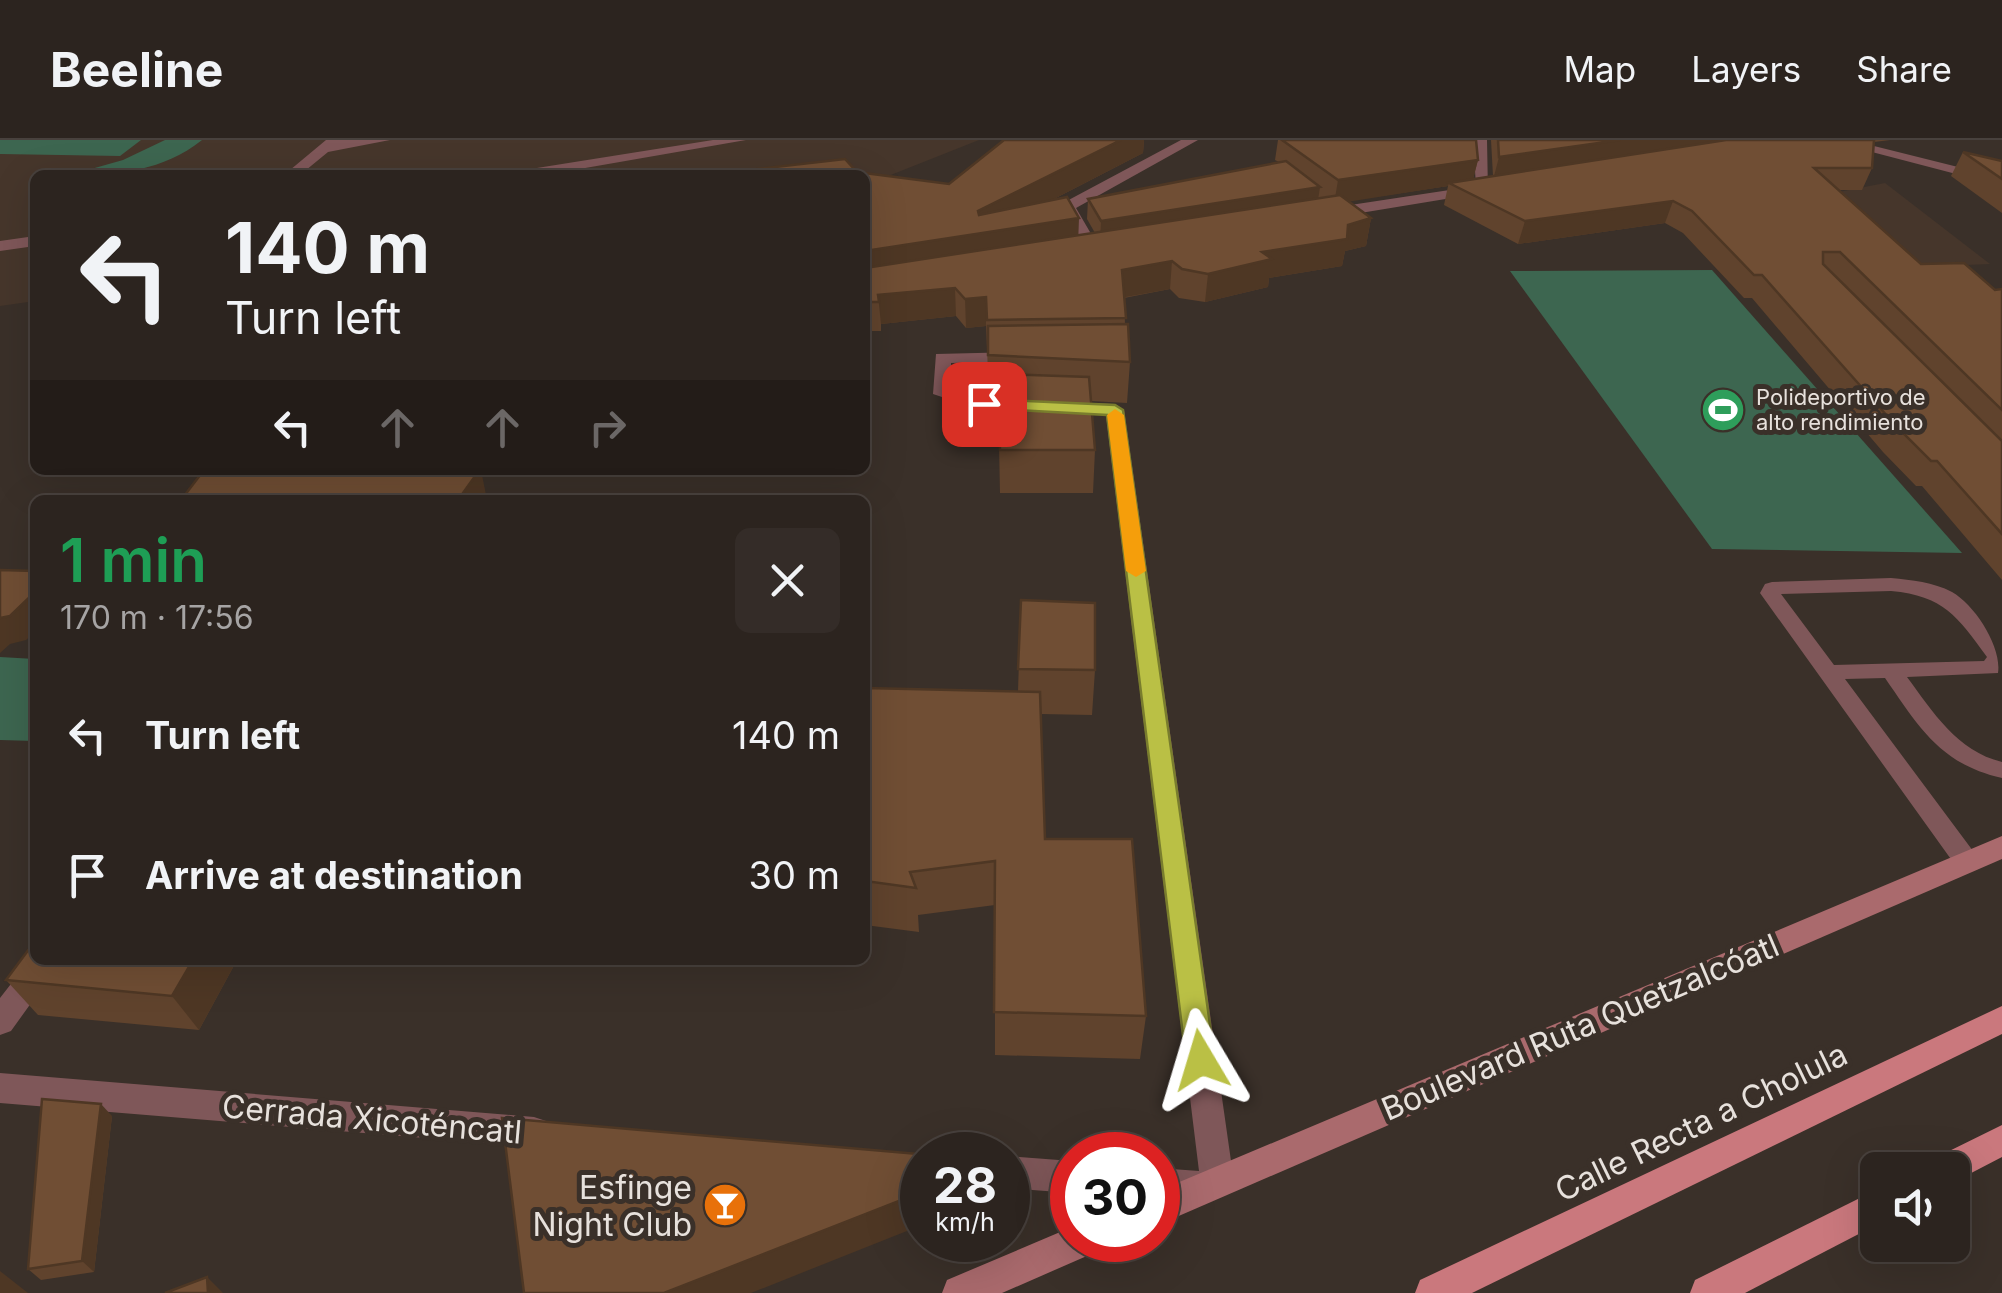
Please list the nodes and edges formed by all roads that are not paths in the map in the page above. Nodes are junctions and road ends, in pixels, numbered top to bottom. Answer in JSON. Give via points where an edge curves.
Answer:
{"nodes":[{"id":1,"x":382,"y":140,"type":"edge"},
{"id":2,"x":739,"y":140,"type":"edge"},
{"id":3,"x":1190,"y":140,"type":"edge"},
{"id":4,"x":1480,"y":140,"type":"edge"},
{"id":5,"x":1833,"y":140,"type":"edge"},
{"id":6,"x":330,"y":144,"type":"edge"},
{"id":7,"x":297,"y":170,"type":"edge"},
{"id":8,"x":550,"y":170,"type":"edge"},
{"id":9,"x":2002,"y":182,"type":"edge"},
{"id":10,"x":1502,"y":186,"type":"edge"},
{"id":11,"x":1483,"y":189,"type":"junction"},
{"id":12,"x":1307,"y":216,"type":"edge"},
{"id":13,"x":30,"y":243,"type":"edge"},
{"id":14,"x":0,"y":246,"type":"edge"},
{"id":15,"x":1112,"y":248,"type":"edge"},
{"id":16,"x":1092,"y":251,"type":"junction"},
{"id":17,"x":1073,"y":254,"type":"edge"},
{"id":18,"x":1042,"y":357,"type":"edge"},
{"id":19,"x":1891,"y":671,"type":"junction"},
{"id":20,"x":1829,"y":672,"type":"junction"},
{"id":21,"x":2002,"y":770,"type":"edge"},
{"id":22,"x":2002,"y":848,"type":"edge"},
{"id":23,"x":1968,"y":862,"type":"junction"},
{"id":24,"x":43,"y":965,"type":"edge"},
{"id":25,"x":2002,"y":1019,"type":"edge"},
{"id":26,"x":0,"y":1022,"type":"edge"},
{"id":27,"x":0,"y":1088,"type":"edge"},
{"id":28,"x":574,"y":1136,"type":"edge"},
{"id":29,"x":2002,"y":1140,"type":"edge"},
{"id":30,"x":1970,"y":1157,"type":"edge"},
{"id":31,"x":1180,"y":1184,"type":"edge"},
{"id":32,"x":1210,"y":1185,"type":"junction"},
{"id":33,"x":1180,"y":1198,"type":"edge"},
{"id":34,"x":1860,"y":1214,"type":"edge"},
{"id":35,"x":1050,"y":1255,"type":"edge"},
{"id":36,"x":960,"y":1293,"type":"edge"},
{"id":37,"x":1433,"y":1293,"type":"edge"},
{"id":38,"x":1708,"y":1293,"type":"edge"}],
"edges":[{"from":1,"to":6,"type":"street"},
{"from":2,"to":8,"type":"street"},
{"from":3,"to":16,"type":"street","via":[[1068,206]]},
{"from":4,"to":11,"type":"street"},
{"from":5,"to":9,"type":"street"},
{"from":6,"to":7,"type":"street"},
{"from":10,"to":11,"type":"street"},
{"from":11,"to":12,"type":"street"},
{"from":13,"to":14,"type":"street"},
{"from":15,"to":16,"type":"street"},
{"from":16,"to":17,"type":"street"},
{"from":18,"to":32,"type":"street","via":[[942,358],[942,394],[984,404],[1115,410]]},
{"from":19,"to":20,"type":"lane"},
{"from":19,"to":20,"type":"lane","via":[[1990,668],[2000,657],[1952,600],[1934,591],[1772,588]]},
{"from":19,"to":21,"type":"lane","via":[[1960,758]]},
{"from":20,"to":23,"type":"lane"},
{"from":22,"to":23,"type":"main road","name":"Boulevard Ruta Quetzalcóatl"},
{"from":23,"to":32,"type":"main road","name":"Boulevard Ruta Quetzalcóatl"},
{"from":24,"to":26,"type":"street"},
{"from":25,"to":37,"type":"main road","name":"Calle Recta a Cholula"},
{"from":27,"to":28,"type":"street","name":"Cerrada Xicoténcatl"},
{"from":29,"to":30,"type":"main road"},
{"from":31,"to":32,"type":"street"},
{"from":32,"to":33,"type":"main road","name":"Boulevard Ruta Quetzalcóatl"},
{"from":34,"to":38,"type":"main road"},
{"from":35,"to":36,"type":"main road"}]}
